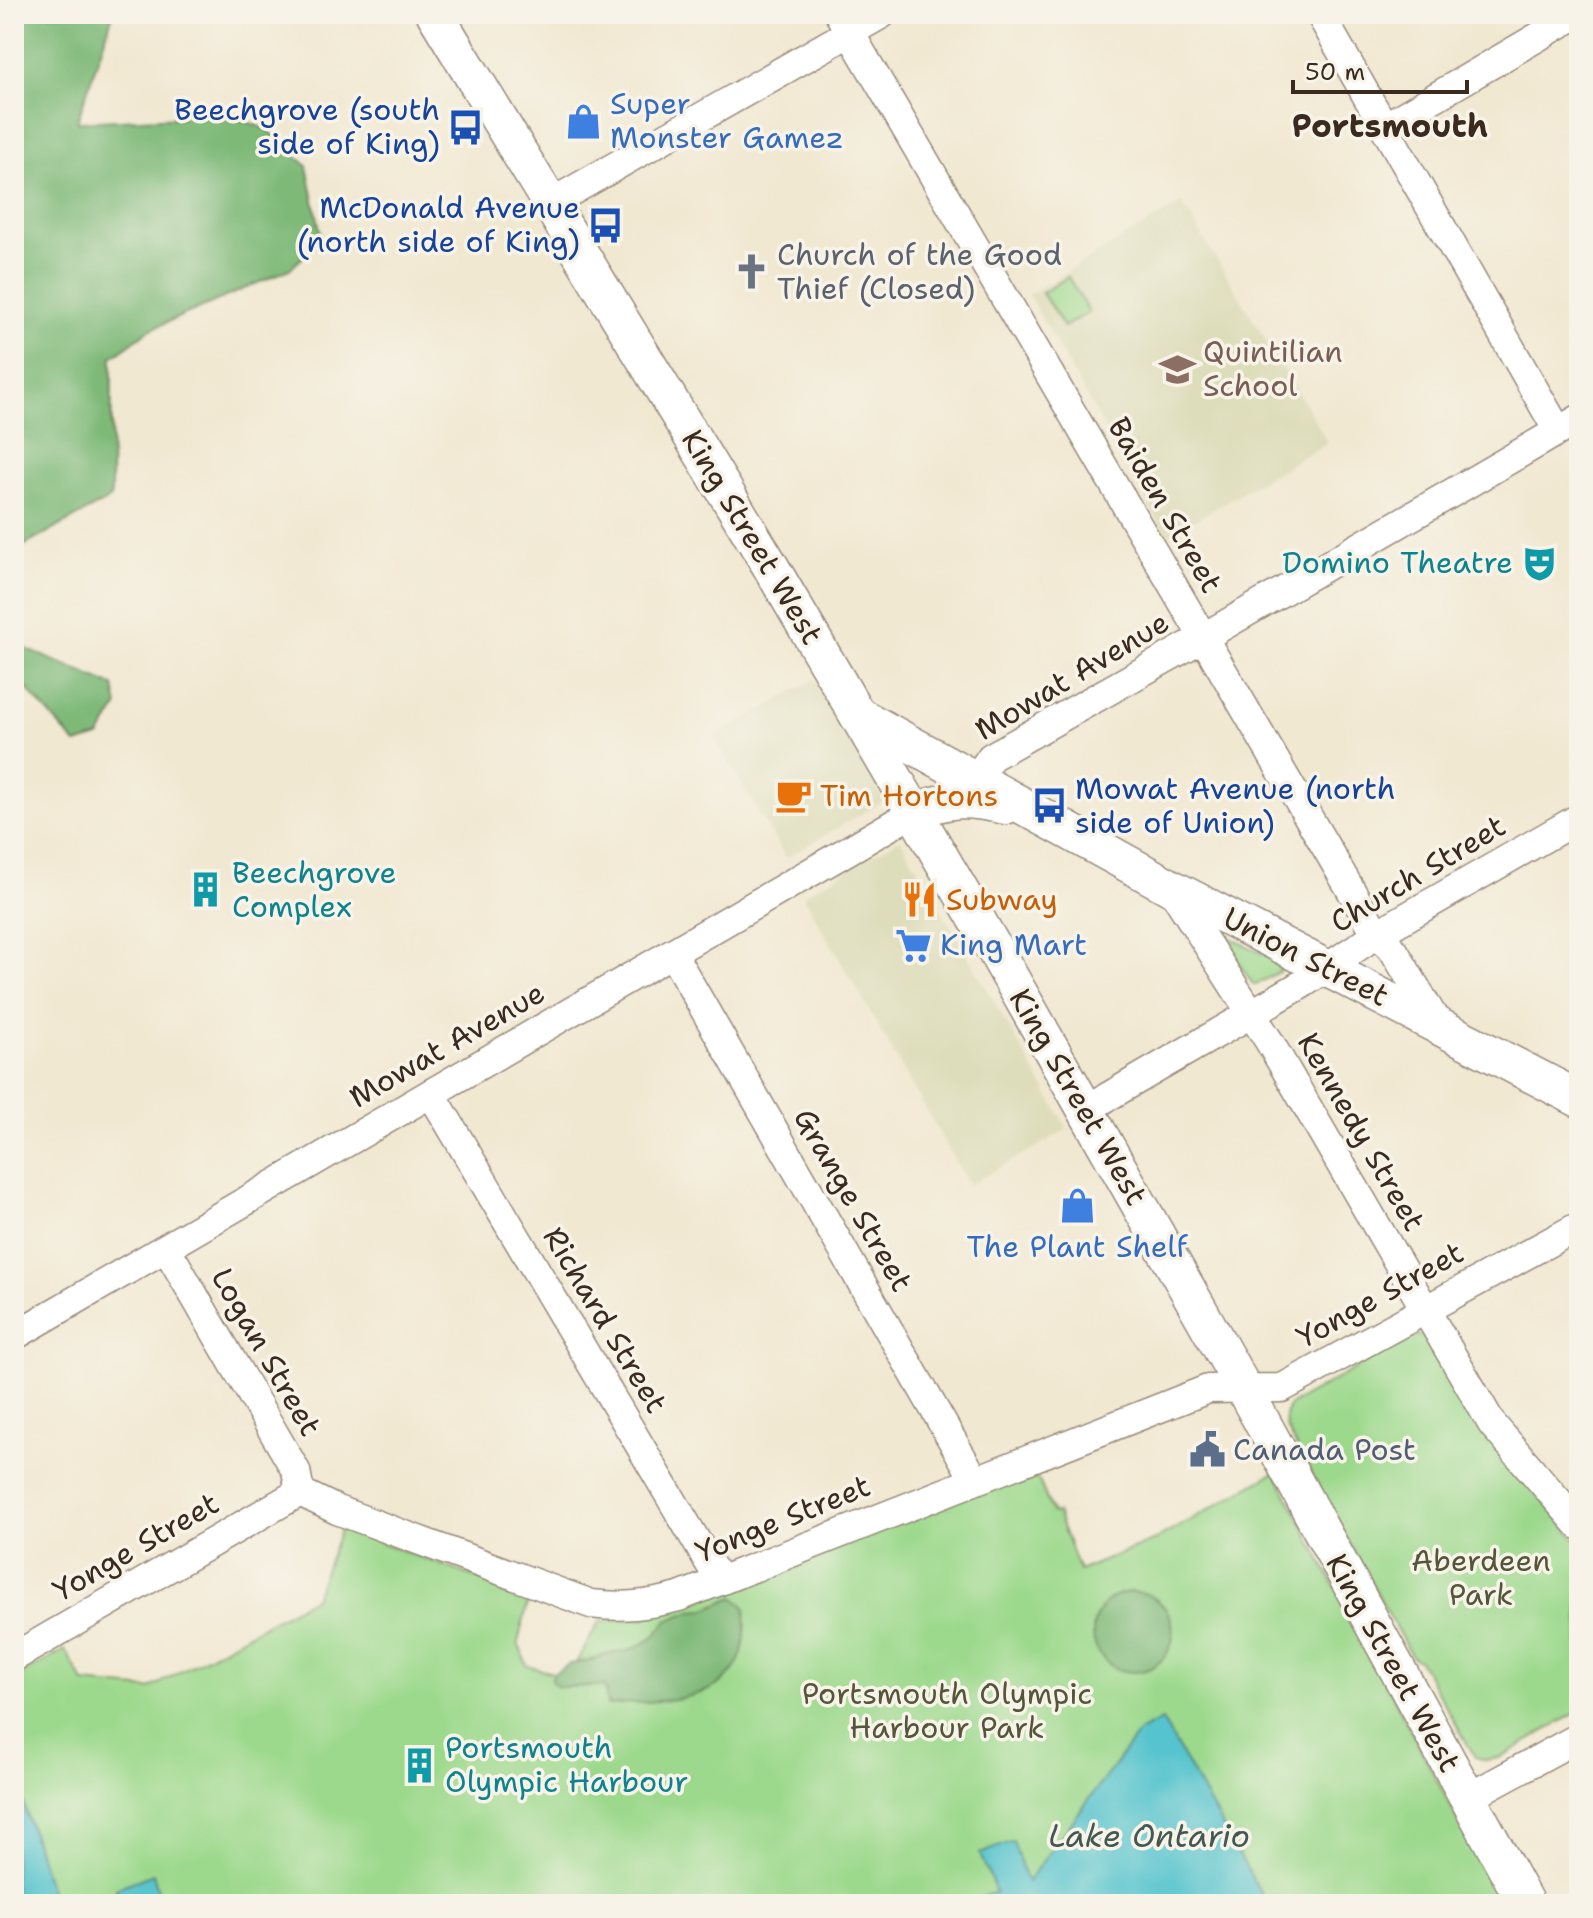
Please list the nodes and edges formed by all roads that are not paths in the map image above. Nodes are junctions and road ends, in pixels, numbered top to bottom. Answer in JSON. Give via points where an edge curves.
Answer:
{"nodes":[{"id":1,"x":435,"y":14,"type":"edge"},
{"id":2,"x":882,"y":14,"type":"edge"},
{"id":3,"x":1320,"y":14,"type":"edge"},
{"id":4,"x":1577,"y":14,"type":"edge"},
{"id":5,"x":845,"y":23,"type":"edge"},
{"id":6,"x":1386,"y":126,"type":"junction"},
{"id":7,"x":551,"y":203,"type":"junction"},
{"id":8,"x":1569,"y":425,"type":"edge"},
{"id":9,"x":1204,"y":637,"type":"junction"},
{"id":10,"x":858,"y":715,"type":"junction"},
{"id":11,"x":976,"y":779,"type":"junction"},
{"id":12,"x":914,"y":812,"type":"junction"},
{"id":13,"x":1034,"y":812,"type":"junction"},
{"id":14,"x":1579,"y":818,"type":"edge"},
{"id":15,"x":1170,"y":887,"type":"junction"},
{"id":16,"x":1377,"y":934,"type":"junction"},
{"id":17,"x":672,"y":953,"type":"junction"},
{"id":18,"x":1327,"y":968,"type":"junction"},
{"id":19,"x":1252,"y":1014,"type":"junction"},
{"id":20,"x":1438,"y":1025,"type":"junction"},
{"id":21,"x":431,"y":1093,"type":"junction"},
{"id":22,"x":1579,"y":1099,"type":"edge"},
{"id":23,"x":1085,"y":1110,"type":"junction"},
{"id":24,"x":1579,"y":1226,"type":"edge"},
{"id":25,"x":167,"y":1249,"type":"junction"},
{"id":26,"x":1424,"y":1310,"type":"junction"},
{"id":27,"x":14,"y":1336,"type":"edge"},
{"id":28,"x":1244,"y":1389,"type":"junction"},
{"id":29,"x":975,"y":1480,"type":"junction"},
{"id":30,"x":300,"y":1492,"type":"junction"},
{"id":31,"x":1579,"y":1525,"type":"edge"},
{"id":32,"x":720,"y":1581,"type":"junction"},
{"id":33,"x":14,"y":1657,"type":"edge"},
{"id":34,"x":1579,"y":1737,"type":"edge"},
{"id":35,"x":1467,"y":1798,"type":"junction"},
{"id":36,"x":1526,"y":1904,"type":"edge"}],
"edges":[{"from":1,"to":7,"type":"main road","name":"King Street West"},
{"from":2,"to":5,"type":"street"},
{"from":3,"to":6,"type":"street"},
{"from":4,"to":6,"type":"street"},
{"from":5,"to":7,"type":"street"},
{"from":5,"to":9,"type":"street","name":"Baiden Street"},
{"from":6,"to":8,"type":"street"},
{"from":7,"to":10,"type":"main road","name":"King Street West"},
{"from":8,"to":9,"type":"street","name":"Mowat Avenue"},
{"from":9,"to":11,"type":"street","name":"Mowat Avenue","via":[[991,757]]},
{"from":9,"to":16,"type":"street","name":"Baiden Street"},
{"from":10,"to":11,"type":"main road","name":"Union Street"},
{"from":10,"to":12,"type":"main road","name":"King Street West"},
{"from":11,"to":13,"type":"main road","name":"Union Street"},
{"from":12,"to":13,"type":"main road","name":"Union Street","via":[[960,798]]},
{"from":12,"to":17,"type":"street","name":"Mowat Avenue"},
{"from":12,"to":23,"type":"main road","name":"King Street West"},
{"from":13,"to":15,"type":"main road","name":"Union Street"},
{"from":14,"to":16,"type":"street","name":"Church Street"},
{"from":15,"to":18,"type":"main road","name":"Union Street"},
{"from":15,"to":19,"type":"street","name":"Kennedy Street"},
{"from":16,"to":18,"type":"street","name":"Church Street"},
{"from":16,"to":20,"type":"street","name":"Baiden Street","via":[[1394,951]]},
{"from":17,"to":21,"type":"street","name":"Mowat Avenue"},
{"from":17,"to":29,"type":"street","name":"Grange Street"},
{"from":18,"to":19,"type":"street","name":"Church Street"},
{"from":18,"to":20,"type":"main road","name":"Union Street"},
{"from":19,"to":23,"type":"street","name":"Church Street"},
{"from":19,"to":26,"type":"street","name":"Kennedy Street"},
{"from":20,"to":22,"type":"main road","name":"Union Street"},
{"from":21,"to":25,"type":"street","name":"Mowat Avenue"},
{"from":21,"to":32,"type":"street","name":"Richard Street"},
{"from":23,"to":28,"type":"main road","name":"King Street West"},
{"from":24,"to":26,"type":"street","name":"Yonge Street"},
{"from":25,"to":27,"type":"street","name":"Mowat Avenue"},
{"from":25,"to":30,"type":"street","name":"Logan Street","via":[[296,1471]]},
{"from":26,"to":28,"type":"street","name":"Yonge Street","via":[[1282,1388]]},
{"from":26,"to":31,"type":"street","name":"Kennedy Street","via":[[1492,1424]]},
{"from":28,"to":29,"type":"street","name":"Yonge Street","via":[[1208,1389]]},
{"from":28,"to":35,"type":"main road","name":"King Street West"},
{"from":29,"to":32,"type":"street","name":"Yonge Street"},
{"from":30,"to":32,"type":"street","name":"Yonge Street","via":[[591,1604],[647,1605]]},
{"from":30,"to":33,"type":"street","name":"Yonge Street"},
{"from":34,"to":35,"type":"street"},
{"from":35,"to":36,"type":"main road","name":"King Street West"}]}
